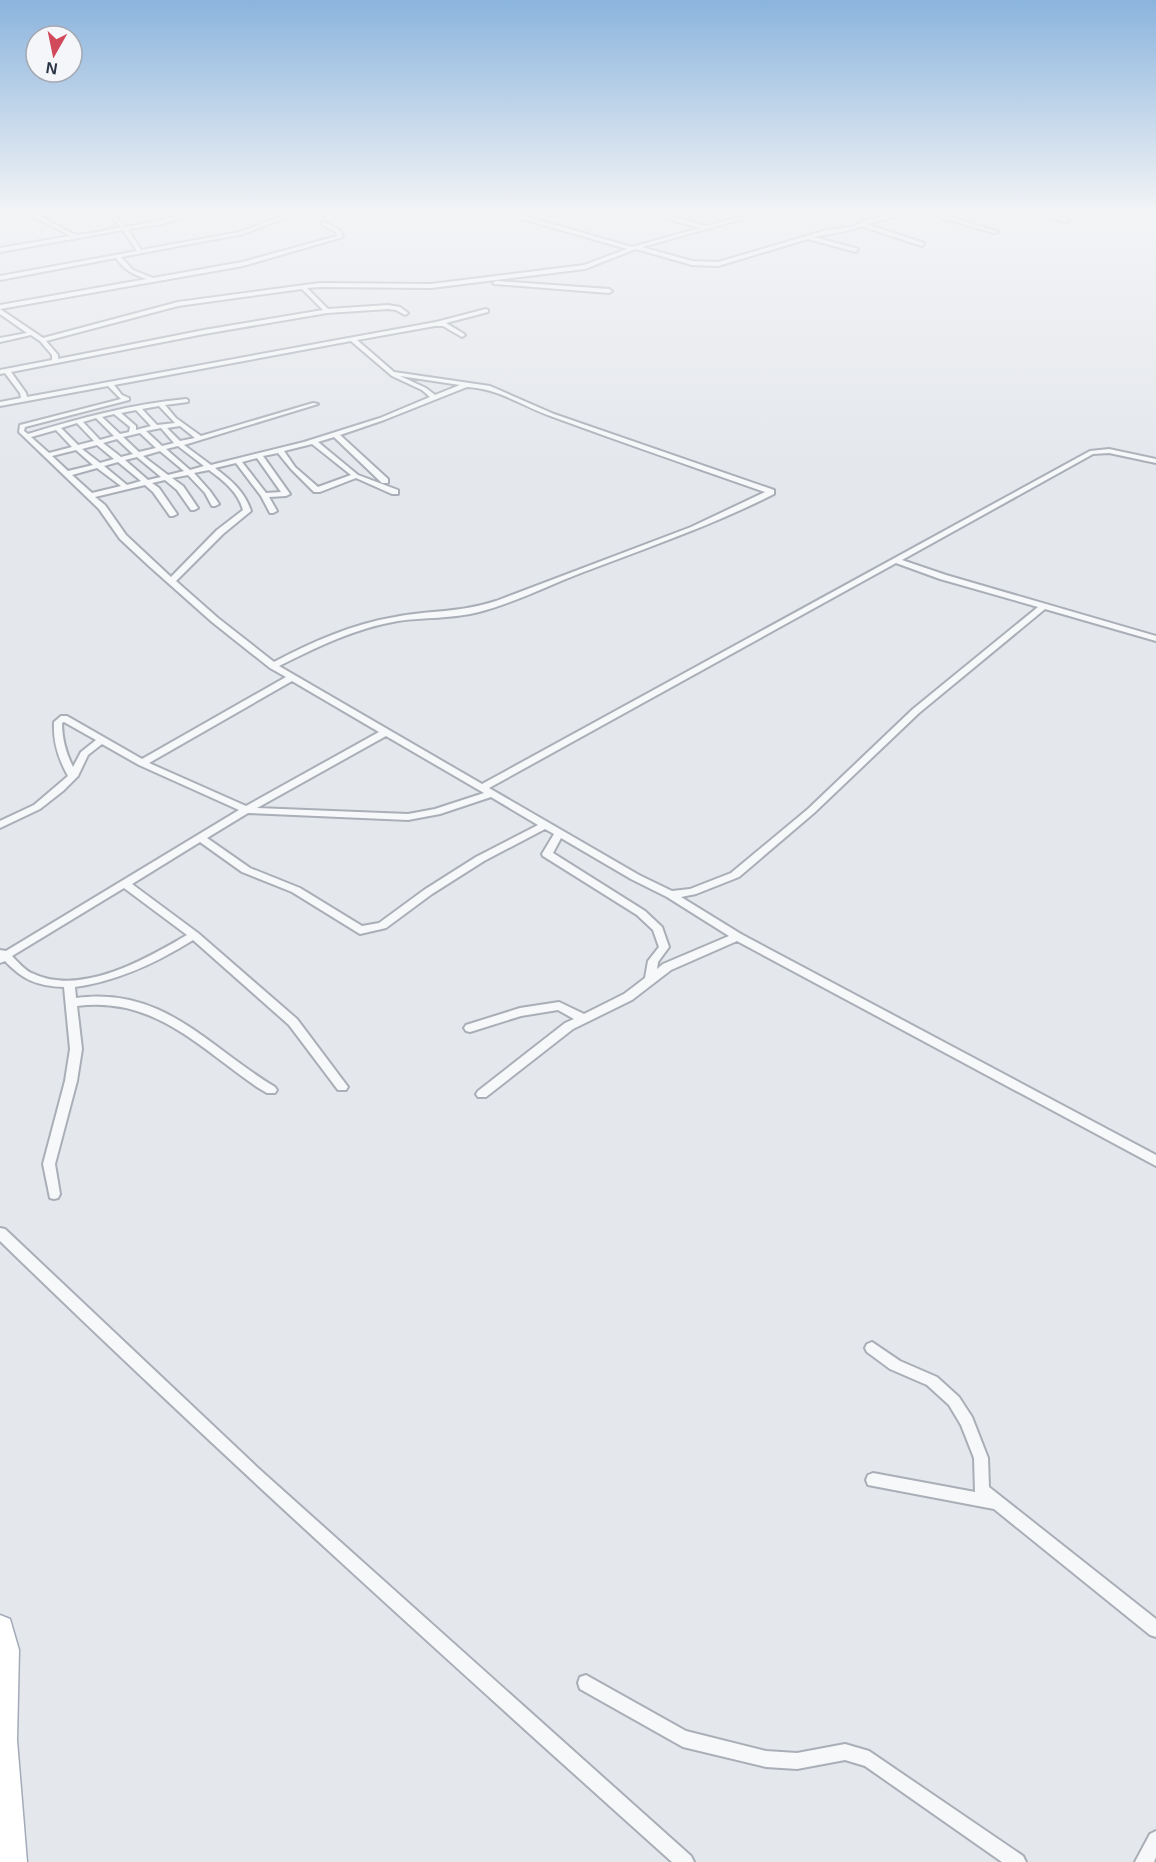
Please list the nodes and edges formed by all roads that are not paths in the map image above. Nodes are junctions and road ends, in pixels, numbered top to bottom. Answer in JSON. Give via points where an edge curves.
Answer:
{"nodes":[{"id":1,"x":70,"y":296,"type":"edge"},
{"id":2,"x":238,"y":296,"type":"edge"},
{"id":3,"x":312,"y":296,"type":"edge"},
{"id":4,"x":0,"y":309,"type":"edge"},
{"id":5,"x":327,"y":311,"type":"junction"},
{"id":6,"x":486,"y":311,"type":"dead end"},
{"id":7,"x":405,"y":312,"type":"dead end"},
{"id":8,"x":435,"y":324,"type":"junction"},
{"id":9,"x":30,"y":334,"type":"junction"},
{"id":10,"x":462,"y":335,"type":"dead end"},
{"id":11,"x":0,"y":340,"type":"edge"},
{"id":12,"x":42,"y":340,"type":"junction"},
{"id":13,"x":353,"y":340,"type":"junction"},
{"id":14,"x":55,"y":361,"type":"junction"},
{"id":15,"x":4,"y":371,"type":"edge"},
{"id":16,"x":393,"y":373,"type":"junction"},
{"id":17,"x":111,"y":385,"type":"junction"},
{"id":18,"x":466,"y":385,"type":"junction"},
{"id":19,"x":433,"y":397,"type":"junction"},
{"id":20,"x":22,"y":400,"type":"junction"},
{"id":21,"x":186,"y":401,"type":"dead end"},
{"id":22,"x":160,"y":403,"type":"junction"},
{"id":23,"x":0,"y":404,"type":"edge"},
{"id":24,"x":315,"y":404,"type":"dead end"},
{"id":25,"x":138,"y":408,"type":"junction"},
{"id":26,"x":116,"y":412,"type":"junction"},
{"id":27,"x":97,"y":416,"type":"junction"},
{"id":28,"x":174,"y":419,"type":"junction"},
{"id":29,"x":79,"y":421,"type":"junction"},
{"id":30,"x":181,"y":424,"type":"junction"},
{"id":31,"x":57,"y":427,"type":"junction"},
{"id":32,"x":159,"y":427,"type":"junction"},
{"id":33,"x":142,"y":430,"type":"junction"},
{"id":34,"x":131,"y":434,"type":"junction"},
{"id":35,"x":336,"y":435,"type":"junction"},
{"id":36,"x":27,"y":436,"type":"junction"},
{"id":37,"x":120,"y":437,"type":"junction"},
{"id":38,"x":200,"y":438,"type":"junction"},
{"id":39,"x":98,"y":442,"type":"junction"},
{"id":40,"x":313,"y":442,"type":"junction"},
{"id":41,"x":178,"y":443,"type":"junction"},
{"id":42,"x":77,"y":448,"type":"junction"},
{"id":43,"x":159,"y":449,"type":"junction"},
{"id":44,"x":279,"y":450,"type":"junction"},
{"id":45,"x":138,"y":455,"type":"junction"},
{"id":46,"x":258,"y":455,"type":"junction"},
{"id":47,"x":46,"y":456,"type":"junction"},
{"id":48,"x":120,"y":460,"type":"junction"},
{"id":49,"x":237,"y":460,"type":"junction"},
{"id":50,"x":1156,"y":462,"type":"edge"},
{"id":51,"x":97,"y":465,"type":"junction"},
{"id":52,"x":208,"y":467,"type":"junction"},
{"id":53,"x":191,"y":472,"type":"junction"},
{"id":54,"x":66,"y":474,"type":"junction"},
{"id":55,"x":356,"y":476,"type":"junction"},
{"id":56,"x":166,"y":478,"type":"junction"},
{"id":57,"x":385,"y":481,"type":"dead end"},
{"id":58,"x":148,"y":483,"type":"junction"},
{"id":59,"x":127,"y":488,"type":"junction"},
{"id":60,"x":395,"y":492,"type":"dead end"},
{"id":61,"x":264,"y":495,"type":"junction"},
{"id":62,"x":90,"y":496,"type":"junction"},
{"id":63,"x":215,"y":504,"type":"dead end"},
{"id":64,"x":194,"y":508,"type":"dead end"},
{"id":65,"x":273,"y":512,"type":"dead end"},
{"id":66,"x":173,"y":514,"type":"dead end"},
{"id":67,"x":895,"y":560,"type":"junction"},
{"id":68,"x":171,"y":581,"type":"junction"},
{"id":69,"x":1043,"y":607,"type":"junction"},
{"id":70,"x":1156,"y":639,"type":"edge"},
{"id":71,"x":273,"y":666,"type":"junction"},
{"id":72,"x":292,"y":677,"type":"junction"},
{"id":73,"x":384,"y":733,"type":"junction"},
{"id":74,"x":101,"y":740,"type":"junction"},
{"id":75,"x":141,"y":763,"type":"junction"},
{"id":76,"x":73,"y":776,"type":"junction"},
{"id":77,"x":487,"y":791,"type":"junction"},
{"id":78,"x":246,"y":810,"type":"junction"},
{"id":79,"x":0,"y":825,"type":"edge"},
{"id":80,"x":545,"y":825,"type":"junction"},
{"id":81,"x":560,"y":834,"type":"junction"},
{"id":82,"x":200,"y":838,"type":"junction"},
{"id":83,"x":125,"y":884,"type":"junction"},
{"id":84,"x":671,"y":895,"type":"junction"},
{"id":85,"x":194,"y":935,"type":"junction"},
{"id":86,"x":737,"y":938,"type":"junction"},
{"id":87,"x":2,"y":956,"type":"edge"},
{"id":88,"x":650,"y":981,"type":"junction"},
{"id":89,"x":69,"y":984,"type":"junction"},
{"id":90,"x":71,"y":1002,"type":"junction"},
{"id":91,"x":584,"y":1019,"type":"junction"},
{"id":92,"x":470,"y":1028,"type":"dead end"},
{"id":93,"x":342,"y":1087,"type":"dead end"},
{"id":94,"x":271,"y":1090,"type":"dead end"},
{"id":95,"x":482,"y":1094,"type":"dead end"},
{"id":96,"x":1156,"y":1161,"type":"edge"},
{"id":97,"x":54,"y":1194,"type":"dead end"},
{"id":98,"x":0,"y":1233,"type":"edge"},
{"id":99,"x":872,"y":1348,"type":"dead end"},
{"id":100,"x":873,"y":1480,"type":"dead end"},
{"id":101,"x":998,"y":1502,"type":"junction"},
{"id":102,"x":1156,"y":1629,"type":"edge"},
{"id":103,"x":2,"y":1644,"type":"edge"},
{"id":104,"x":586,"y":1683,"type":"dead end"},
{"id":105,"x":1156,"y":1840,"type":"edge"},
{"id":106,"x":12,"y":1862,"type":"edge"},
{"id":107,"x":685,"y":1862,"type":"edge"},
{"id":108,"x":1017,"y":1862,"type":"edge"},
{"id":109,"x":1144,"y":1862,"type":"edge"}],
"edges":[{"from":1,"to":4,"type":"street"},
{"from":2,"to":12,"type":"street","via":[[178,304]]},
{"from":3,"to":5,"type":"street"},
{"from":4,"to":9,"type":"street"},
{"from":5,"to":7,"type":"street","via":[[380,307]]},
{"from":5,"to":14,"type":"street"},
{"from":6,"to":8,"type":"street"},
{"from":8,"to":10,"type":"street","via":[[444,324]]},
{"from":8,"to":13,"type":"street"},
{"from":9,"to":11,"type":"street"},
{"from":9,"to":12,"type":"street"},
{"from":12,"to":14,"type":"street","via":[[56,355]]},
{"from":13,"to":16,"type":"street"},
{"from":13,"to":17,"type":"street"},
{"from":14,"to":15,"type":"street"},
{"from":15,"to":20,"type":"street","via":[[23,393]]},
{"from":16,"to":18,"type":"street"},
{"from":16,"to":19,"type":"street"},
{"from":17,"to":20,"type":"street"},
{"from":17,"to":36,"type":"street","via":[[127,399],[22,426],[21,431]]},
{"from":18,"to":19,"type":"street"},
{"from":18,"to":71,"type":"street","via":[[488,388],[549,414],[771,492],[686,533],[506,602],[473,611],[397,618],[362,627],[334,635]]},
{"from":19,"to":35,"type":"street"},
{"from":20,"to":23,"type":"street"},
{"from":21,"to":22,"type":"street"},
{"from":22,"to":25,"type":"street"},
{"from":22,"to":28,"type":"street"},
{"from":24,"to":38,"type":"street"},
{"from":25,"to":26,"type":"street"},
{"from":25,"to":32,"type":"street"},
{"from":26,"to":27,"type":"street"},
{"from":26,"to":34,"type":"street","via":[[132,424]]},
{"from":27,"to":29,"type":"street"},
{"from":27,"to":37,"type":"street"},
{"from":28,"to":30,"type":"street"},
{"from":28,"to":32,"type":"street"},
{"from":29,"to":31,"type":"street"},
{"from":29,"to":39,"type":"street"},
{"from":30,"to":32,"type":"street"},
{"from":30,"to":38,"type":"street"},
{"from":31,"to":36,"type":"street"},
{"from":31,"to":42,"type":"street"},
{"from":32,"to":33,"type":"street"},
{"from":32,"to":41,"type":"street"},
{"from":33,"to":34,"type":"street"},
{"from":33,"to":43,"type":"street"},
{"from":34,"to":37,"type":"street"},
{"from":35,"to":40,"type":"street"},
{"from":35,"to":57,"type":"street"},
{"from":36,"to":47,"type":"street"},
{"from":37,"to":39,"type":"street"},
{"from":37,"to":45,"type":"street"},
{"from":38,"to":41,"type":"street"},
{"from":39,"to":42,"type":"street"},
{"from":39,"to":48,"type":"street"},
{"from":40,"to":44,"type":"street"},
{"from":40,"to":55,"type":"street"},
{"from":41,"to":43,"type":"street"},
{"from":41,"to":52,"type":"street"},
{"from":42,"to":47,"type":"street"},
{"from":42,"to":51,"type":"street"},
{"from":43,"to":45,"type":"street"},
{"from":43,"to":53,"type":"street"},
{"from":44,"to":46,"type":"street"},
{"from":44,"to":55,"type":"street","via":[[317,490]]},
{"from":45,"to":48,"type":"street"},
{"from":45,"to":56,"type":"street"},
{"from":46,"to":49,"type":"street"},
{"from":46,"to":61,"type":"street","via":[[286,494]]},
{"from":47,"to":54,"type":"street"},
{"from":48,"to":51,"type":"street"},
{"from":48,"to":58,"type":"street"},
{"from":49,"to":52,"type":"street"},
{"from":49,"to":61,"type":"street"},
{"from":50,"to":67,"type":"street","via":[[1109,451],[1092,452]]},
{"from":51,"to":54,"type":"street"},
{"from":51,"to":59,"type":"street"},
{"from":52,"to":53,"type":"street"},
{"from":52,"to":68,"type":"street","via":[[234,489],[247,512],[220,532]]},
{"from":53,"to":56,"type":"street"},
{"from":53,"to":63,"type":"street"},
{"from":54,"to":62,"type":"street"},
{"from":55,"to":60,"type":"street"},
{"from":56,"to":58,"type":"street"},
{"from":56,"to":64,"type":"street","via":[[180,488]]},
{"from":58,"to":59,"type":"street"},
{"from":58,"to":66,"type":"street"},
{"from":59,"to":62,"type":"street"},
{"from":61,"to":65,"type":"street"},
{"from":62,"to":68,"type":"street","via":[[123,537]]},
{"from":67,"to":69,"type":"street"},
{"from":67,"to":77,"type":"street"},
{"from":68,"to":71,"type":"street"},
{"from":69,"to":70,"type":"street"},
{"from":69,"to":84,"type":"street","via":[[916,711],[811,811],[735,875],[692,892]]},
{"from":71,"to":72,"type":"street"},
{"from":72,"to":73,"type":"street"},
{"from":72,"to":75,"type":"street"},
{"from":73,"to":77,"type":"street"},
{"from":73,"to":78,"type":"street"},
{"from":74,"to":75,"type":"street"},
{"from":74,"to":76,"type":"street","via":[[84,754]]},
{"from":74,"to":76,"type":"street","via":[[63,718],[60,720],[59,750]]},
{"from":75,"to":78,"type":"street"},
{"from":76,"to":79,"type":"street","via":[[37,807]]},
{"from":77,"to":78,"type":"street","via":[[437,812],[408,817]]},
{"from":77,"to":80,"type":"street"},
{"from":78,"to":82,"type":"street"},
{"from":80,"to":81,"type":"street"},
{"from":80,"to":82,"type":"street","via":[[480,859],[382,926],[360,930],[297,890],[246,870]]},
{"from":81,"to":84,"type":"street"},
{"from":81,"to":88,"type":"street","via":[[547,854],[642,913],[658,928],[664,947],[653,961]]},
{"from":82,"to":83,"type":"street"},
{"from":83,"to":85,"type":"street"},
{"from":83,"to":87,"type":"street"},
{"from":84,"to":86,"type":"street"},
{"from":85,"to":89,"type":"street","via":[[124,972]]},
{"from":85,"to":93,"type":"street","via":[[293,1022]]},
{"from":86,"to":88,"type":"street","via":[[667,967]]},
{"from":86,"to":96,"type":"street"},
{"from":87,"to":89,"type":"street","via":[[27,975],[57,985]]},
{"from":88,"to":91,"type":"street"},
{"from":89,"to":90,"type":"street"},
{"from":90,"to":94,"type":"street","via":[[117,1002],[165,1019],[196,1035],[248,1077]]},
{"from":90,"to":97,"type":"street","via":[[76,1049],[49,1164]]},
{"from":91,"to":92,"type":"street","via":[[559,1005]]},
{"from":91,"to":95,"type":"street","via":[[569,1026]]},
{"from":98,"to":107,"type":"street","via":[[388,1595]]},
{"from":99,"to":101,"type":"street","via":[[896,1365],[932,1381],[954,1401],[981,1458],[982,1490]]},
{"from":100,"to":101,"type":"street"},
{"from":101,"to":102,"type":"street"},
{"from":103,"to":106,"type":"main road","via":[[3,1740]]},
{"from":104,"to":108,"type":"street","via":[[683,1739],[766,1759],[797,1761],[845,1752],[870,1760]]},
{"from":105,"to":109,"type":"street"}]}
